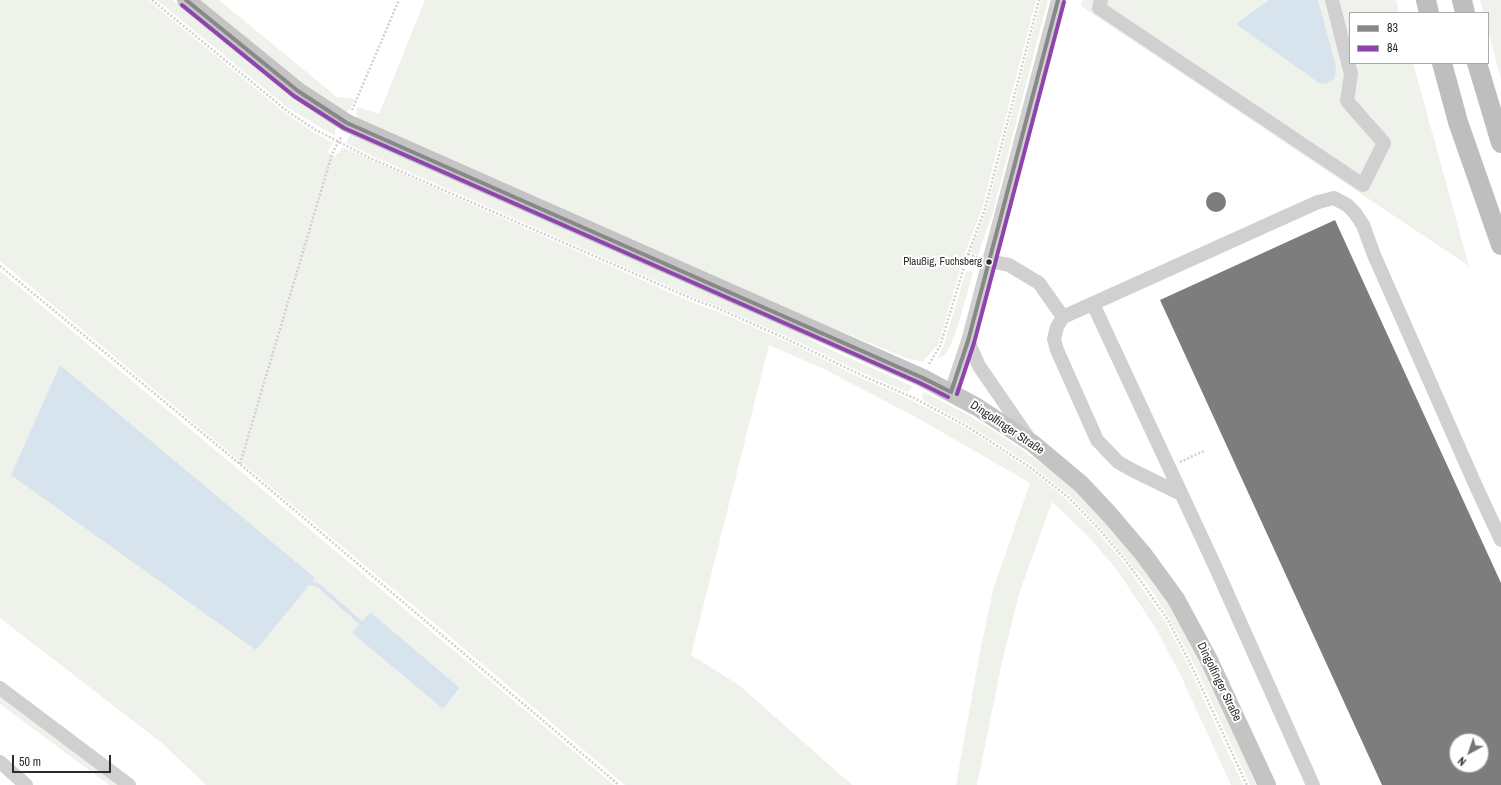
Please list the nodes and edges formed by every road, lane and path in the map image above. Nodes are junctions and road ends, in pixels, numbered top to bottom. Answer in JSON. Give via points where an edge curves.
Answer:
{"nodes":[{"id":1,"x":152,"y":0,"type":"edge"},
{"id":2,"x":186,"y":0,"type":"edge"},
{"id":3,"x":399,"y":0,"type":"edge"},
{"id":4,"x":1039,"y":0,"type":"edge"},
{"id":5,"x":1058,"y":0,"type":"edge"},
{"id":6,"x":1101,"y":0,"type":"edge"},
{"id":7,"x":1332,"y":0,"type":"edge"},
{"id":8,"x":1426,"y":0,"type":"edge"},
{"id":9,"x":1462,"y":0,"type":"edge"},
{"id":10,"x":1429,"y":12,"type":"edge"},
{"id":11,"x":1465,"y":12,"type":"edge"},
{"id":12,"x":1442,"y":64,"type":"edge"},
{"id":13,"x":1477,"y":64,"type":"edge"},
{"id":14,"x":347,"y":123,"type":"junction"},
{"id":15,"x":339,"y":142,"type":"junction"},
{"id":16,"x":1501,"y":143,"type":"edge"},
{"id":17,"x":1501,"y":245,"type":"edge"},
{"id":18,"x":989,"y":261,"type":"junction"},
{"id":19,"x":0,"y":266,"type":"edge"},
{"id":20,"x":1093,"y":304,"type":"junction"},
{"id":21,"x":1063,"y":318,"type":"junction"},
{"id":22,"x":968,"y":340,"type":"junction"},
{"id":23,"x":923,"y":378,"type":"junction"},
{"id":24,"x":950,"y":392,"type":"junction"},
{"id":25,"x":914,"y":398,"type":"junction"},
{"id":26,"x":1032,"y":443,"type":"junction"},
{"id":27,"x":1204,"y":451,"type":"dead end"},
{"id":28,"x":240,"y":464,"type":"junction"},
{"id":29,"x":1168,"y":467,"type":"junction"},
{"id":30,"x":1181,"y":494,"type":"junction"},
{"id":31,"x":1501,"y":540,"type":"edge"},
{"id":32,"x":0,"y":688,"type":"edge"},
{"id":33,"x":0,"y":762,"type":"edge"},
{"id":34,"x":26,"y":785,"type":"edge"},
{"id":35,"x":129,"y":785,"type":"edge"},
{"id":36,"x":619,"y":785,"type":"edge"},
{"id":37,"x":1247,"y":785,"type":"edge"},
{"id":38,"x":1267,"y":785,"type":"edge"},
{"id":39,"x":1313,"y":785,"type":"edge"}],
"edges":[{"from":1,"to":15,"type":"path","via":[[287,111]]},
{"from":2,"to":14,"type":"main road","name":"Dingolfinger Straße","via":[[298,91]]},
{"from":3,"to":14,"type":"path"},
{"from":4,"to":23,"type":"path","via":[[985,209],[968,254],[940,346]]},
{"from":5,"to":18,"type":"street"},
{"from":6,"to":7,"type":"street","via":[[1099,8],[1363,185],[1384,142],[1347,101],[1350,74]]},
{"from":8,"to":10,"type":"highway"},
{"from":9,"to":11,"type":"highway"},
{"from":12,"to":17,"type":"highway","via":[[1458,122]]},
{"from":13,"to":16,"type":"highway"},
{"from":14,"to":15,"type":"path"},
{"from":14,"to":23,"type":"main road","name":"Dingolfinger Straße"},
{"from":15,"to":25,"type":"path","via":[[638,276],[792,340],[862,376]]},
{"from":15,"to":28,"type":"path","via":[[332,154]]},
{"from":18,"to":21,"type":"street","via":[[1009,266],[1039,283]]},
{"from":18,"to":22,"type":"street"},
{"from":19,"to":28,"type":"path"},
{"from":20,"to":21,"type":"street"},
{"from":20,"to":29,"type":"street"},
{"from":20,"to":31,"type":"street","via":[[1318,202],[1334,198],[1347,204],[1362,225]]},
{"from":21,"to":30,"type":"street","via":[[1054,339],[1056,350],[1097,440],[1118,462]]},
{"from":22,"to":24,"type":"street"},
{"from":22,"to":26,"type":"street","via":[[979,366]]},
{"from":23,"to":24,"type":"main road","name":"Dingolfinger Straße"},
{"from":23,"to":25,"type":"path"},
{"from":24,"to":26,"type":"main road","name":"Dingolfinger Straße"},
{"from":25,"to":37,"type":"path","via":[[968,427],[1031,468],[1068,497],[1099,529],[1126,561],[1168,620]]},
{"from":26,"to":38,"type":"main road","name":"Dingolfinger Straße","via":[[1081,484],[1110,515],[1144,554],[1176,600],[1209,660]]},
{"from":27,"to":29,"type":"path"},
{"from":28,"to":36,"type":"path"},
{"from":29,"to":30,"type":"street"},
{"from":30,"to":39,"type":"street"},
{"from":32,"to":35,"type":"street"},
{"from":33,"to":34,"type":"street"}]}
